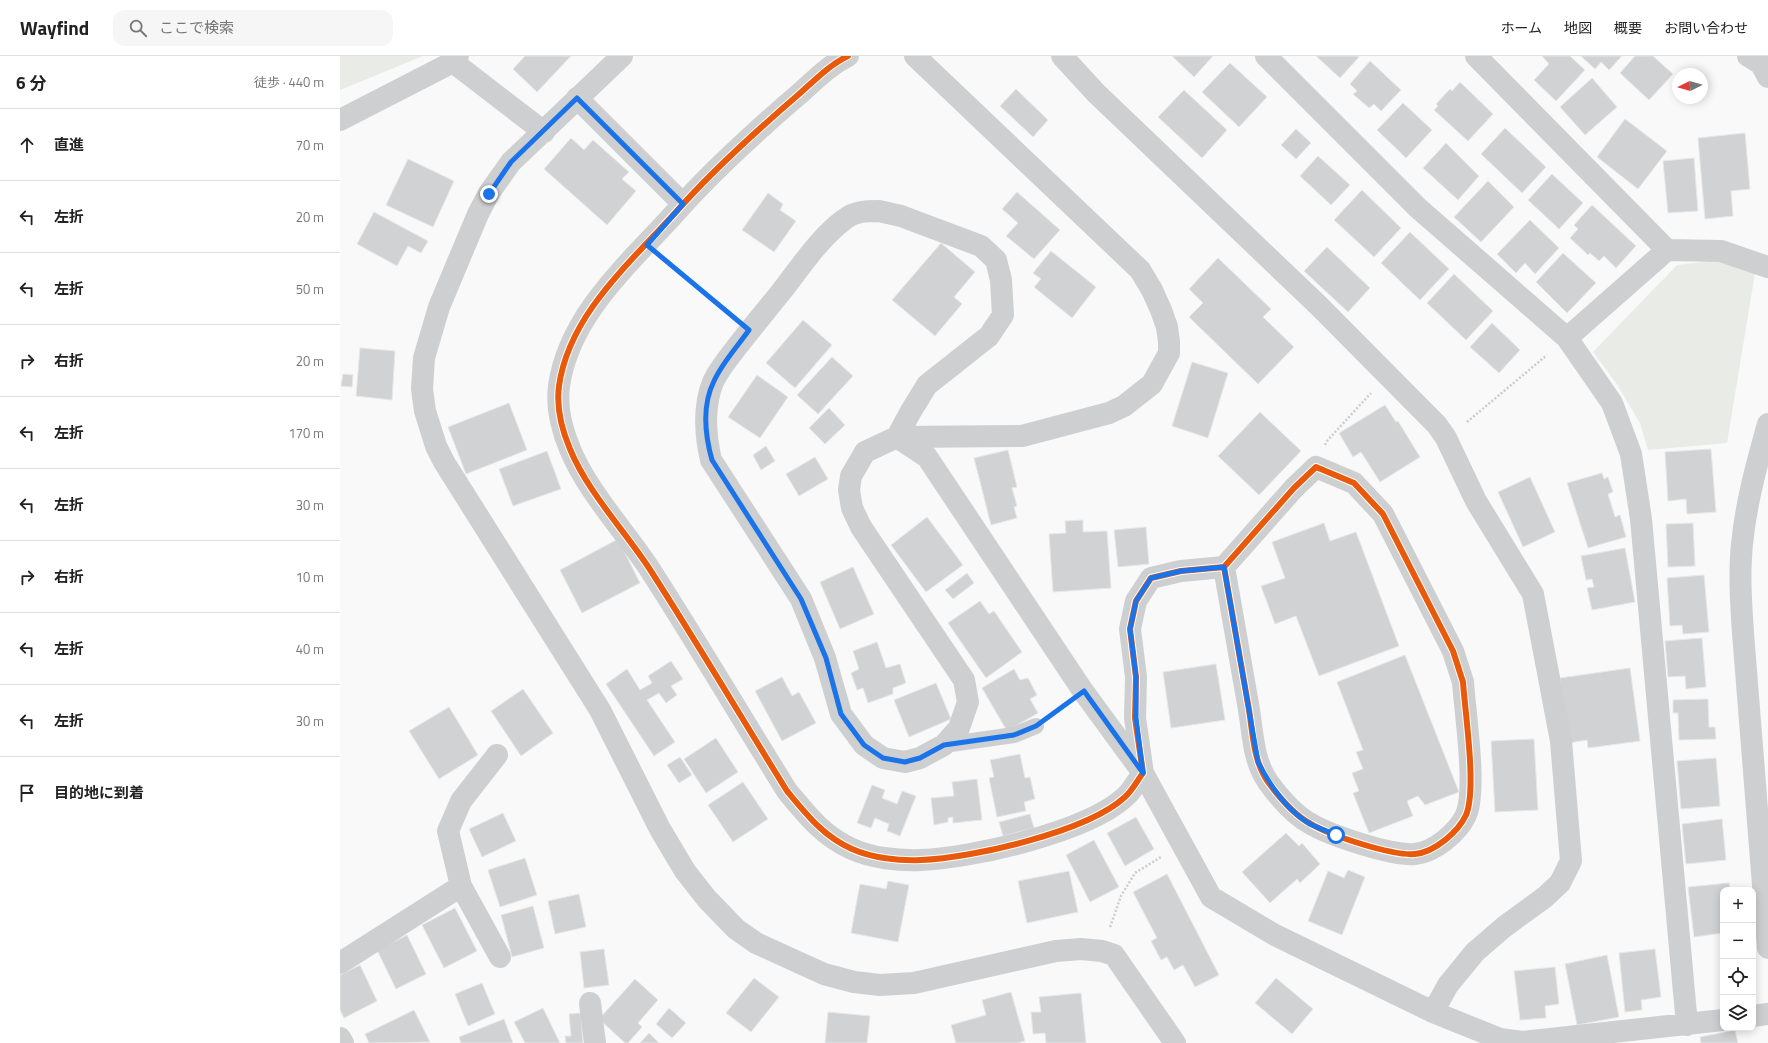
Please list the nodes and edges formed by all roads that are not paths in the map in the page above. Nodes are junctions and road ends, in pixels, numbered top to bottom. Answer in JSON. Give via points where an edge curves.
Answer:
{"nodes":[{"id":1,"x":622,"y":56,"type":"edge"},
{"id":2,"x":848,"y":56,"type":"edge"},
{"id":3,"x":915,"y":56,"type":"edge"},
{"id":4,"x":1062,"y":56,"type":"edge"},
{"id":5,"x":1266,"y":56,"type":"edge"},
{"id":6,"x":1476,"y":56,"type":"edge"},
{"id":7,"x":1748,"y":56,"type":"edge"},
{"id":8,"x":455,"y":59,"type":"edge"},
{"id":9,"x":1768,"y":76,"type":"edge"},
{"id":10,"x":577,"y":98,"type":"junction"},
{"id":11,"x":340,"y":120,"type":"edge"},
{"id":12,"x":544,"y":132,"type":"junction"},
{"id":13,"x":683,"y":204,"type":"junction"},
{"id":14,"x":1667,"y":250,"type":"junction"},
{"id":15,"x":1768,"y":267,"type":"edge"},
{"id":16,"x":1567,"y":338,"type":"junction"},
{"id":17,"x":1768,"y":424,"type":"edge"},
{"id":18,"x":897,"y":437,"type":"junction"},
{"id":19,"x":1224,"y":567,"type":"junction"},
{"id":20,"x":1036,"y":726,"type":"road end"},
{"id":21,"x":944,"y":745,"type":"junction"},
{"id":22,"x":497,"y":755,"type":"dead end"},
{"id":23,"x":1143,"y":773,"type":"junction"},
{"id":24,"x":462,"y":886,"type":"junction"},
{"id":25,"x":1768,"y":948,"type":"edge"},
{"id":26,"x":500,"y":957,"type":"dead end"},
{"id":27,"x":340,"y":963,"type":"edge"},
{"id":28,"x":590,"y":1004,"type":"dead end"},
{"id":29,"x":1433,"y":1012,"type":"junction"},
{"id":30,"x":1768,"y":1014,"type":"edge"},
{"id":31,"x":1756,"y":1016,"type":"edge"},
{"id":32,"x":1720,"y":1020,"type":"edge"},
{"id":33,"x":1687,"y":1025,"type":"junction"},
{"id":34,"x":340,"y":1038,"type":"edge"},
{"id":35,"x":343,"y":1043,"type":"edge"},
{"id":36,"x":595,"y":1043,"type":"edge"},
{"id":37,"x":1175,"y":1043,"type":"edge"}],
"edges":[{"from":1,"to":10,"type":"street"},
{"from":2,"to":13,"type":"street","via":[[834,63],[768,121]]},
{"from":3,"to":18,"type":"street","via":[[1140,270],[1161,310],[1168,335],[1169,353],[1152,384],[1124,406],[1109,412],[1022,436]]},
{"from":4,"to":29,"type":"street","via":[[1096,93],[1319,306],[1437,425],[1446,438],[1476,501],[1532,594],[1561,741],[1571,861],[1560,883],[1475,952],[1448,985]]},
{"from":5,"to":16,"type":"street","via":[[1418,208]]},
{"from":6,"to":14,"type":"street"},
{"from":7,"to":9,"type":"street","via":[[1762,64]]},
{"from":8,"to":11,"type":"street"},
{"from":8,"to":12,"type":"street"},
{"from":10,"to":12,"type":"street"},
{"from":10,"to":13,"type":"street"},
{"from":12,"to":37,"type":"street","via":[[511,162],[478,214],[438,307],[424,358],[424,407],[428,424],[444,462],[600,710],[660,829],[685,871],[736,929],[756,943],[824,974],[854,982],[880,985],[914,983],[1056,951],[1081,949],[1114,955]]},
{"from":13,"to":23,"type":"street","via":[[598,299],[576,333],[559,386],[558,401],[563,430],[570,451],[585,477],[648,567],[787,791],[815,824],[852,849],[873,855],[919,860],[958,856],[1054,833],[1098,815],[1125,797]]},
{"from":14,"to":15,"type":"street","via":[[1721,251]]},
{"from":14,"to":16,"type":"street"},
{"from":16,"to":33,"type":"street","via":[[1612,403],[1631,454],[1641,519]]},
{"from":17,"to":25,"type":"street","via":[[1748,502],[1740,585]]},
{"from":18,"to":21,"type":"street","via":[[866,452],[851,476],[848,490],[852,508],[861,527],[964,680],[968,702],[959,728]]},
{"from":18,"to":21,"type":"street","via":[[927,385],[989,336],[1003,315],[1001,280],[996,260],[981,246],[902,216],[879,211],[857,212],[845,218],[825,238],[749,330],[716,377],[708,400],[705,421],[707,445],[712,460],[801,599],[826,658],[841,714],[864,745],[883,758],[905,762],[920,758]]},
{"from":18,"to":23,"type":"street","via":[[927,457],[1084,691]]},
{"from":19,"to":19,"type":"street","via":[[1250,712],[1253,745],[1268,782],[1293,811],[1310,824],[1336,835],[1368,846],[1406,854],[1427,851],[1440,843],[1460,826],[1470,800],[1463,682],[1453,651],[1383,514],[1354,483],[1316,467]]},
{"from":19,"to":23,"type":"street","via":[[1181,571],[1151,578],[1136,601],[1130,629],[1136,677],[1136,718]]},
{"from":20,"to":21,"type":"lane","via":[[1014,735]]},
{"from":22,"to":24,"type":"street","via":[[461,801],[448,831]]},
{"from":23,"to":29,"type":"street","via":[[1211,896],[1275,935]]},
{"from":24,"to":26,"type":"street"},
{"from":24,"to":27,"type":"street"},
{"from":28,"to":36,"type":"street"},
{"from":29,"to":33,"type":"street","via":[[1500,1039],[1522,1042]]},
{"from":30,"to":31,"type":"street"},
{"from":32,"to":33,"type":"street"},
{"from":34,"to":35,"type":"street"}]}
